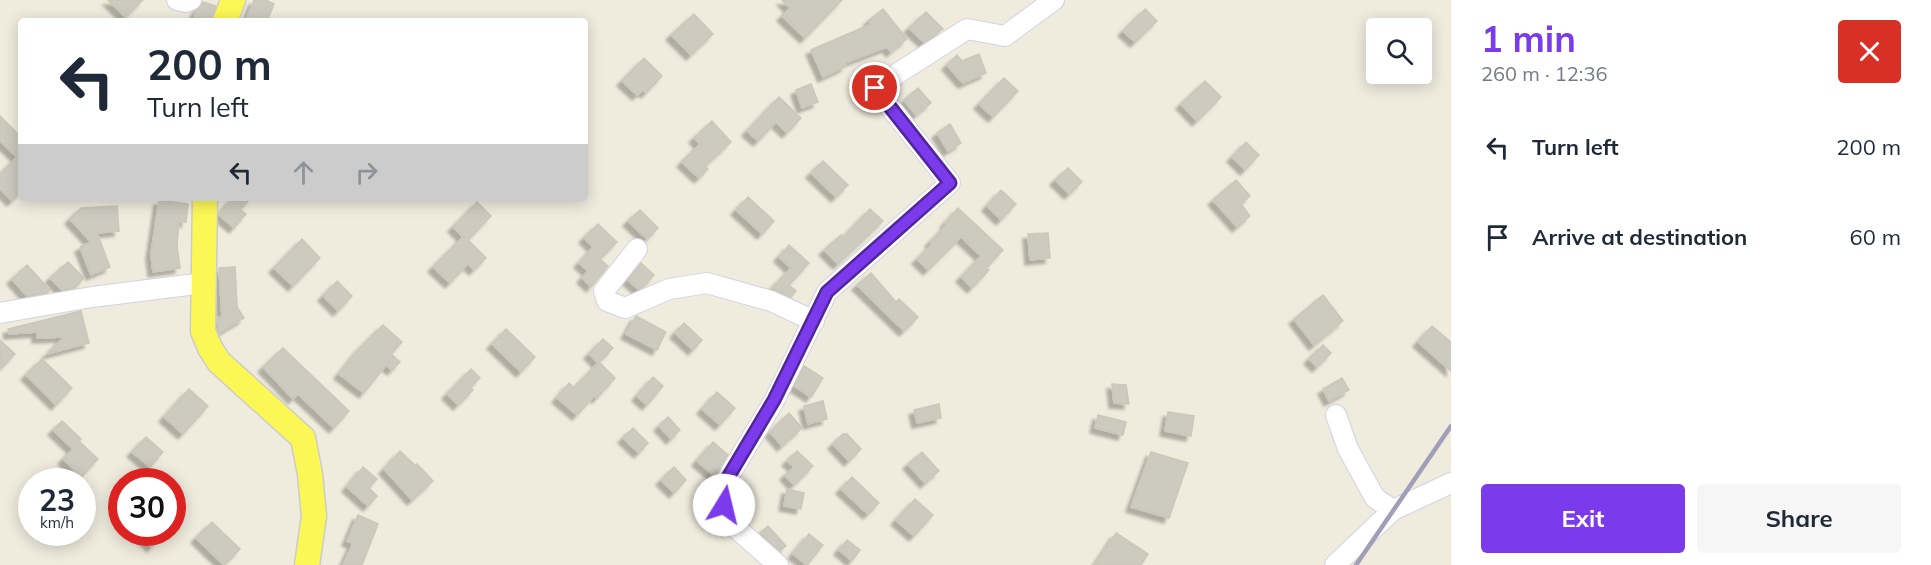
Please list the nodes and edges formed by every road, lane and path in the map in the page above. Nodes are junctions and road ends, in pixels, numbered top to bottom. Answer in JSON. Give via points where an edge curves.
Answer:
{"nodes":[{"id":1,"x":177,"y":0,"type":"edge"},
{"id":2,"x":191,"y":0,"type":"edge"},
{"id":3,"x":233,"y":0,"type":"edge"},
{"id":4,"x":1054,"y":0,"type":"edge"},
{"id":5,"x":226,"y":18,"type":"edge"},
{"id":6,"x":205,"y":201,"type":"edge"},
{"id":7,"x":637,"y":249,"type":"dead end"},
{"id":8,"x":204,"y":283,"type":"junction"},
{"id":9,"x":0,"y":313,"type":"edge"},
{"id":10,"x":814,"y":321,"type":"junction"},
{"id":11,"x":1336,"y":415,"type":"dead end"},
{"id":12,"x":1451,"y":483,"type":"edge"},
{"id":13,"x":1393,"y":510,"type":"junction"},
{"id":14,"x":307,"y":565,"type":"edge"},
{"id":15,"x":778,"y":565,"type":"edge"},
{"id":16,"x":1335,"y":565,"type":"edge"}],
"edges":[{"from":1,"to":2,"type":"street"},
{"from":3,"to":5,"type":"main road"},
{"from":4,"to":10,"type":"street","via":[[1005,36],[967,29],[875,88],[950,183],[827,292]]},
{"from":6,"to":8,"type":"main road"},
{"from":7,"to":10,"type":"street","via":[[604,291],[607,302],[625,308],[669,289],[707,283],[771,301]]},
{"from":8,"to":9,"type":"street"},
{"from":8,"to":14,"type":"main road","via":[[203,331],[210,348],[219,362],[303,438],[314,516]]},
{"from":10,"to":15,"type":"street","via":[[774,400],[721,489],[727,520]]},
{"from":11,"to":13,"type":"street","via":[[1348,449],[1375,498]]},
{"from":12,"to":13,"type":"street"},
{"from":13,"to":16,"type":"street"}]}
